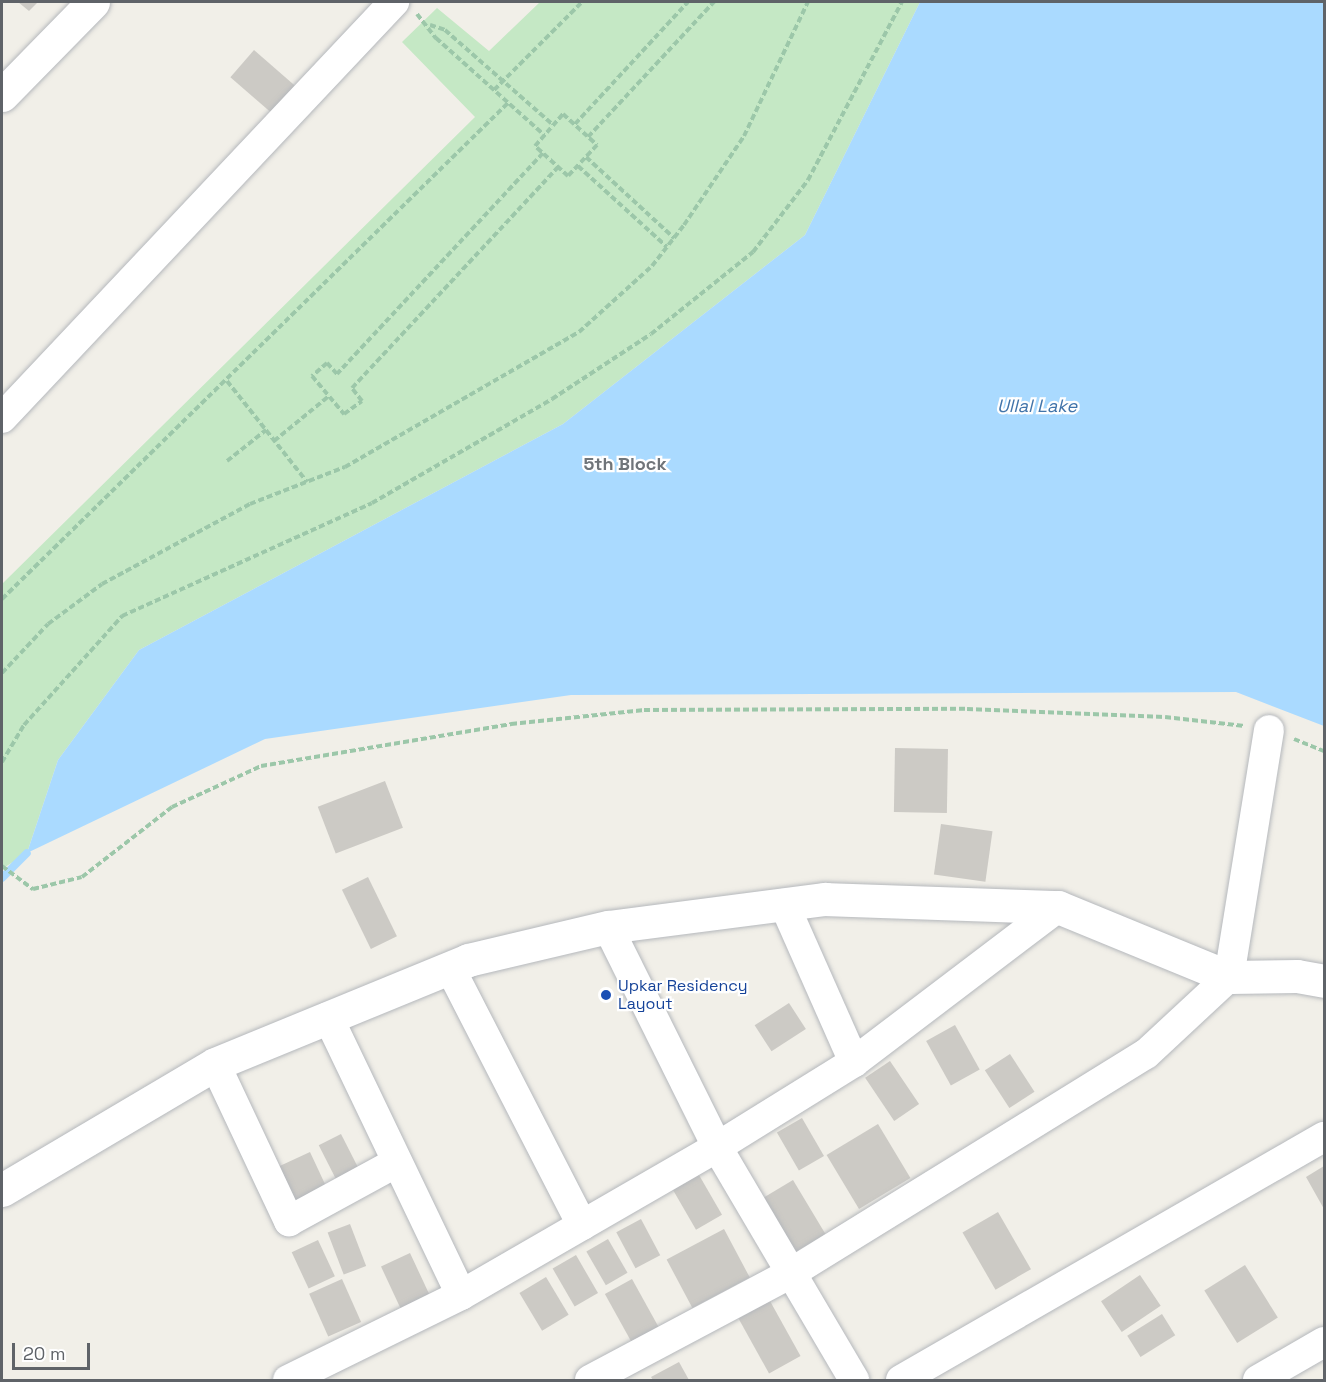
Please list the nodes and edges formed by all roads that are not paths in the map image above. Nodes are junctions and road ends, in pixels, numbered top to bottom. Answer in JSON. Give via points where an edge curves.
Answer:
{"nodes":[{"id":1,"x":93,"y":2,"type":"edge"},
{"id":2,"x":394,"y":2,"type":"edge"},
{"id":3,"x":2,"y":95,"type":"edge"},
{"id":4,"x":3,"y":413,"type":"edge"},
{"id":5,"x":1269,"y":730,"type":"road end"},
{"id":6,"x":784,"y":904,"type":"junction"},
{"id":7,"x":1058,"y":907,"type":"junction"},
{"id":8,"x":608,"y":927,"type":"junction"},
{"id":9,"x":450,"y":968,"type":"junction"},
{"id":10,"x":1229,"y":976,"type":"junction"},
{"id":11,"x":1324,"y":981,"type":"edge"},
{"id":12,"x":328,"y":1017,"type":"junction"},
{"id":13,"x":854,"y":1062,"type":"junction"},
{"id":14,"x":215,"y":1064,"type":"junction"},
{"id":15,"x":1324,"y":1137,"type":"edge"},
{"id":16,"x":717,"y":1147,"type":"junction"},
{"id":17,"x":397,"y":1162,"type":"junction"},
{"id":18,"x":2,"y":1190,"type":"edge"},
{"id":19,"x":582,"y":1225,"type":"junction"},
{"id":20,"x":791,"y":1273,"type":"junction"},
{"id":21,"x":461,"y":1295,"type":"junction"},
{"id":22,"x":1324,"y":1342,"type":"edge"},
{"id":23,"x":331,"y":1370,"type":"edge"},
{"id":24,"x":288,"y":1380,"type":"edge"},
{"id":25,"x":590,"y":1380,"type":"edge"},
{"id":26,"x":854,"y":1380,"type":"edge"},
{"id":27,"x":901,"y":1380,"type":"edge"},
{"id":28,"x":1258,"y":1380,"type":"edge"}],
"edges":[{"from":1,"to":3,"type":"street"},
{"from":2,"to":4,"type":"street"},
{"from":5,"to":10,"type":"street"},
{"from":6,"to":7,"type":"street","via":[[825,899]]},
{"from":6,"to":8,"type":"street"},
{"from":6,"to":13,"type":"street"},
{"from":7,"to":10,"type":"street"},
{"from":7,"to":13,"type":"street"},
{"from":8,"to":9,"type":"street"},
{"from":8,"to":16,"type":"street"},
{"from":9,"to":12,"type":"street"},
{"from":9,"to":19,"type":"street"},
{"from":10,"to":11,"type":"street","via":[[1297,975]]},
{"from":10,"to":20,"type":"street","via":[[1146,1054]]},
{"from":12,"to":14,"type":"street"},
{"from":12,"to":17,"type":"street"},
{"from":13,"to":16,"type":"street"},
{"from":14,"to":17,"type":"street","via":[[289,1221]]},
{"from":14,"to":18,"type":"street"},
{"from":15,"to":27,"type":"street"},
{"from":16,"to":19,"type":"street"},
{"from":16,"to":20,"type":"street"},
{"from":17,"to":21,"type":"street"},
{"from":19,"to":21,"type":"street"},
{"from":20,"to":25,"type":"street"},
{"from":20,"to":26,"type":"street"},
{"from":21,"to":23,"type":"street"},
{"from":22,"to":28,"type":"street"},
{"from":23,"to":24,"type":"street"}]}
